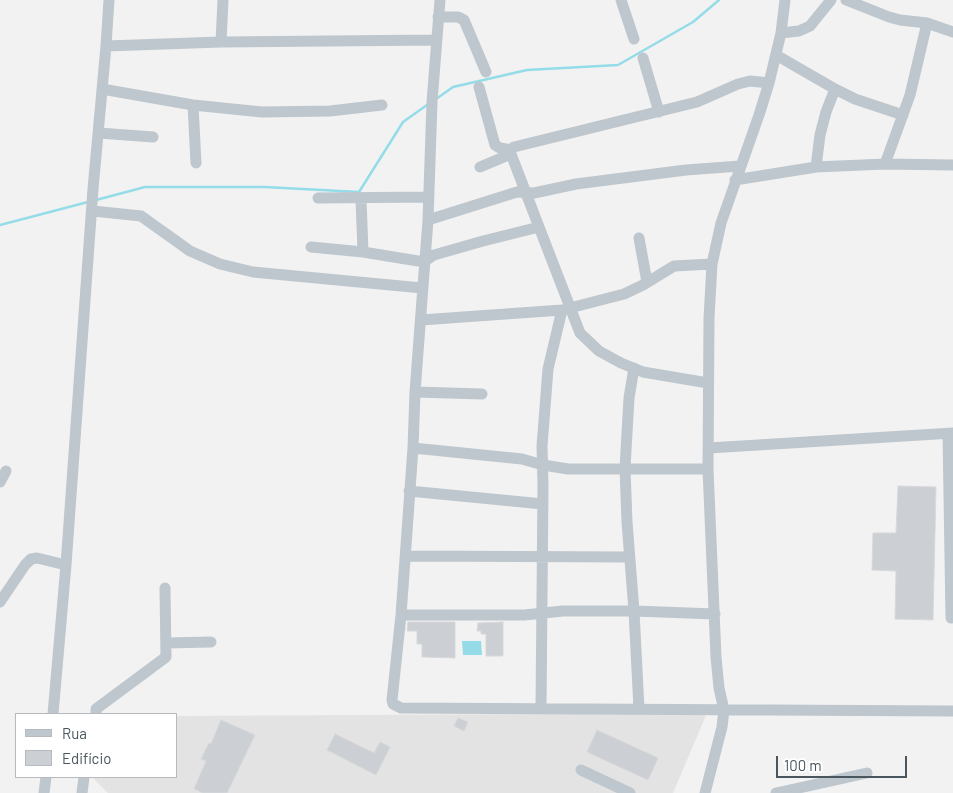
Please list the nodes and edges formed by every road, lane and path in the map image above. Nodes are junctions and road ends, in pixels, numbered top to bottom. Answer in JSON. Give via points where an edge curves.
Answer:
{"nodes":[{"id":1,"x":108,"y":0,"type":"edge"},
{"id":2,"x":223,"y":0,"type":"edge"},
{"id":3,"x":440,"y":0,"type":"edge"},
{"id":4,"x":621,"y":0,"type":"edge"},
{"id":5,"x":785,"y":0,"type":"edge"},
{"id":6,"x":831,"y":0,"type":"edge"},
{"id":7,"x":846,"y":0,"type":"edge"},
{"id":8,"x":438,"y":17,"type":"junction"},
{"id":9,"x":927,"y":23,"type":"junction"},
{"id":10,"x":953,"y":32,"type":"edge"},
{"id":11,"x":781,"y":33,"type":"junction"},
{"id":12,"x":634,"y":39,"type":"dead end"},
{"id":13,"x":436,"y":40,"type":"junction"},
{"id":14,"x":221,"y":42,"type":"junction"},
{"id":15,"x":106,"y":46,"type":"junction"},
{"id":16,"x":776,"y":55,"type":"junction"},
{"id":17,"x":643,"y":58,"type":"dead end"},
{"id":18,"x":486,"y":72,"type":"dead end"},
{"id":19,"x":768,"y":83,"type":"junction"},
{"id":20,"x":479,"y":87,"type":"dead end"},
{"id":21,"x":102,"y":89,"type":"junction"},
{"id":22,"x":835,"y":89,"type":"junction"},
{"id":23,"x":193,"y":105,"type":"junction"},
{"id":24,"x":382,"y":105,"type":"dead end"},
{"id":25,"x":659,"y":112,"type":"junction"},
{"id":26,"x":903,"y":115,"type":"junction"},
{"id":27,"x":99,"y":133,"type":"junction"},
{"id":28,"x":153,"y":137,"type":"dead end"},
{"id":29,"x":511,"y":152,"type":"junction"},
{"id":30,"x":196,"y":163,"type":"dead end"},
{"id":31,"x":885,"y":164,"type":"junction"},
{"id":32,"x":953,"y":165,"type":"edge"},
{"id":33,"x":740,"y":166,"type":"junction"},
{"id":34,"x":480,"y":167,"type":"dead end"},
{"id":35,"x":816,"y":167,"type":"junction"},
{"id":36,"x":735,"y":180,"type":"junction"},
{"id":37,"x":527,"y":192,"type":"junction"},
{"id":38,"x":428,"y":196,"type":"junction"},
{"id":39,"x":318,"y":198,"type":"dead end"},
{"id":40,"x":361,"y":199,"type":"junction"},
{"id":41,"x":92,"y":208,"type":"junction"},
{"id":42,"x":428,"y":220,"type":"junction"},
{"id":43,"x":539,"y":228,"type":"junction"},
{"id":44,"x":639,"y":238,"type":"dead end"},
{"id":45,"x":311,"y":247,"type":"dead end"},
{"id":46,"x":363,"y":252,"type":"junction"},
{"id":47,"x":425,"y":261,"type":"junction"},
{"id":48,"x":712,"y":264,"type":"junction"},
{"id":49,"x":647,"y":282,"type":"junction"},
{"id":50,"x":422,"y":288,"type":"junction"},
{"id":51,"x":566,"y":309,"type":"junction"},
{"id":52,"x":421,"y":320,"type":"junction"},
{"id":53,"x":634,"y":368,"type":"junction"},
{"id":54,"x":708,"y":383,"type":"junction"},
{"id":55,"x":415,"y":392,"type":"junction"},
{"id":56,"x":482,"y":394,"type":"dead end"},
{"id":57,"x":951,"y":433,"type":"edge"},
{"id":58,"x":413,"y":448,"type":"junction"},
{"id":59,"x":709,"y":448,"type":"junction"},
{"id":60,"x":543,"y":465,"type":"junction"},
{"id":61,"x":625,"y":468,"type":"junction"},
{"id":62,"x":708,"y":469,"type":"junction"},
{"id":63,"x":6,"y":471,"type":"dead end"},
{"id":64,"x":0,"y":482,"type":"edge"},
{"id":65,"x":409,"y":491,"type":"junction"},
{"id":66,"x":543,"y":504,"type":"junction"},
{"id":67,"x":406,"y":556,"type":"junction"},
{"id":68,"x":542,"y":556,"type":"junction"},
{"id":69,"x":629,"y":557,"type":"junction"},
{"id":70,"x":66,"y":565,"type":"junction"},
{"id":71,"x":165,"y":588,"type":"dead end"},
{"id":72,"x":0,"y":602,"type":"edge"},
{"id":73,"x":634,"y":611,"type":"junction"},
{"id":74,"x":543,"y":613,"type":"junction"},
{"id":75,"x":715,"y":614,"type":"junction"},
{"id":76,"x":401,"y":615,"type":"junction"},
{"id":77,"x":951,"y":618,"type":"dead end"},
{"id":78,"x":212,"y":642,"type":"dead end"},
{"id":79,"x":166,"y":643,"type":"junction"},
{"id":80,"x":541,"y":708,"type":"junction"},
{"id":81,"x":639,"y":709,"type":"junction"},
{"id":82,"x":724,"y":710,"type":"junction"},
{"id":83,"x":953,"y":711,"type":"edge"},
{"id":84,"x":96,"y":712,"type":"edge"},
{"id":85,"x":53,"y":713,"type":"edge"},
{"id":86,"x":581,"y":770,"type":"dead end"},
{"id":87,"x":867,"y":773,"type":"dead end"},
{"id":88,"x":46,"y":778,"type":"edge"},
{"id":89,"x":84,"y":778,"type":"edge"},
{"id":90,"x":610,"y":789,"type":"edge"},
{"id":91,"x":44,"y":793,"type":"edge"},
{"id":92,"x":82,"y":793,"type":"edge"},
{"id":93,"x":630,"y":793,"type":"edge"},
{"id":94,"x":705,"y":793,"type":"edge"},
{"id":95,"x":776,"y":793,"type":"edge"}],
"edges":[{"from":1,"to":15,"type":"street"},
{"from":2,"to":14,"type":"street"},
{"from":3,"to":8,"type":"street"},
{"from":4,"to":12,"type":"street"},
{"from":5,"to":11,"type":"street"},
{"from":6,"to":11,"type":"street","via":[[810,26]]},
{"from":7,"to":9,"type":"street","via":[[900,20]]},
{"from":8,"to":13,"type":"street"},
{"from":8,"to":18,"type":"street","via":[[464,20]]},
{"from":9,"to":10,"type":"street"},
{"from":9,"to":26,"type":"street"},
{"from":11,"to":16,"type":"street"},
{"from":13,"to":14,"type":"street"},
{"from":13,"to":38,"type":"street"},
{"from":14,"to":15,"type":"street"},
{"from":15,"to":21,"type":"street"},
{"from":16,"to":19,"type":"street"},
{"from":16,"to":22,"type":"street"},
{"from":17,"to":25,"type":"street"},
{"from":19,"to":25,"type":"street","via":[[738,84],[697,102]]},
{"from":19,"to":33,"type":"street"},
{"from":20,"to":29,"type":"street","via":[[495,145]]},
{"from":21,"to":23,"type":"street"},
{"from":21,"to":27,"type":"street"},
{"from":22,"to":26,"type":"street","via":[[867,104]]},
{"from":22,"to":35,"type":"street","via":[[820,135]]},
{"from":23,"to":24,"type":"street","via":[[262,112],[330,111]]},
{"from":23,"to":30,"type":"street"},
{"from":25,"to":29,"type":"street","via":[[514,147]]},
{"from":26,"to":31,"type":"street"},
{"from":27,"to":28,"type":"street"},
{"from":27,"to":41,"type":"street"},
{"from":29,"to":34,"type":"street"},
{"from":29,"to":37,"type":"street"},
{"from":31,"to":32,"type":"street"},
{"from":31,"to":35,"type":"street"},
{"from":33,"to":36,"type":"street"},
{"from":33,"to":37,"type":"street","via":[[686,170]]},
{"from":35,"to":36,"type":"street"},
{"from":36,"to":48,"type":"street","via":[[720,223]]},
{"from":37,"to":42,"type":"street","via":[[517,192]]},
{"from":37,"to":43,"type":"street"},
{"from":38,"to":40,"type":"street"},
{"from":38,"to":42,"type":"street"},
{"from":39,"to":40,"type":"street"},
{"from":40,"to":46,"type":"street"},
{"from":41,"to":50,"type":"street","via":[[140,216],[190,250],[220,264],[253,272]]},
{"from":41,"to":70,"type":"street"},
{"from":42,"to":47,"type":"street"},
{"from":43,"to":47,"type":"street","via":[[434,255]]},
{"from":43,"to":51,"type":"street"},
{"from":44,"to":49,"type":"street"},
{"from":45,"to":46,"type":"street"},
{"from":46,"to":47,"type":"street"},
{"from":47,"to":50,"type":"street"},
{"from":48,"to":49,"type":"street","via":[[674,266]]},
{"from":48,"to":54,"type":"street"},
{"from":49,"to":51,"type":"street","via":[[616,297]]},
{"from":50,"to":52,"type":"street"},
{"from":51,"to":52,"type":"street"},
{"from":51,"to":53,"type":"street","via":[[588,341],[610,358]]},
{"from":51,"to":60,"type":"street","via":[[547,374]]},
{"from":52,"to":55,"type":"street"},
{"from":53,"to":54,"type":"street"},
{"from":53,"to":61,"type":"street"},
{"from":54,"to":59,"type":"street"},
{"from":55,"to":56,"type":"street"},
{"from":55,"to":58,"type":"street"},
{"from":57,"to":59,"type":"street"},
{"from":57,"to":77,"type":"street"},
{"from":58,"to":60,"type":"street"},
{"from":58,"to":65,"type":"street"},
{"from":59,"to":62,"type":"street"},
{"from":60,"to":61,"type":"street","via":[[568,469]]},
{"from":60,"to":66,"type":"street"},
{"from":61,"to":62,"type":"street"},
{"from":61,"to":69,"type":"street"},
{"from":62,"to":75,"type":"street"},
{"from":63,"to":64,"type":"street"},
{"from":65,"to":66,"type":"street"},
{"from":65,"to":67,"type":"street"},
{"from":66,"to":68,"type":"street"},
{"from":67,"to":68,"type":"street"},
{"from":67,"to":76,"type":"street"},
{"from":68,"to":69,"type":"street"},
{"from":68,"to":74,"type":"street"},
{"from":69,"to":73,"type":"street"},
{"from":70,"to":72,"type":"street","via":[[37,558],[31,560]]},
{"from":70,"to":85,"type":"street"},
{"from":71,"to":79,"type":"street"},
{"from":73,"to":74,"type":"street"},
{"from":73,"to":75,"type":"street"},
{"from":73,"to":81,"type":"street"},
{"from":74,"to":76,"type":"street"},
{"from":74,"to":80,"type":"street"},
{"from":75,"to":82,"type":"street","via":[[717,665]]},
{"from":76,"to":80,"type":"street","via":[[392,700],[396,707]]},
{"from":78,"to":79,"type":"street"},
{"from":79,"to":84,"type":"street","via":[[166,657]]},
{"from":80,"to":81,"type":"street"},
{"from":81,"to":82,"type":"street"},
{"from":82,"to":83,"type":"street"},
{"from":82,"to":94,"type":"street"},
{"from":86,"to":90,"type":"street"},
{"from":87,"to":95,"type":"street"},
{"from":88,"to":91,"type":"street"},
{"from":89,"to":92,"type":"street"},
{"from":90,"to":93,"type":"street"}]}
